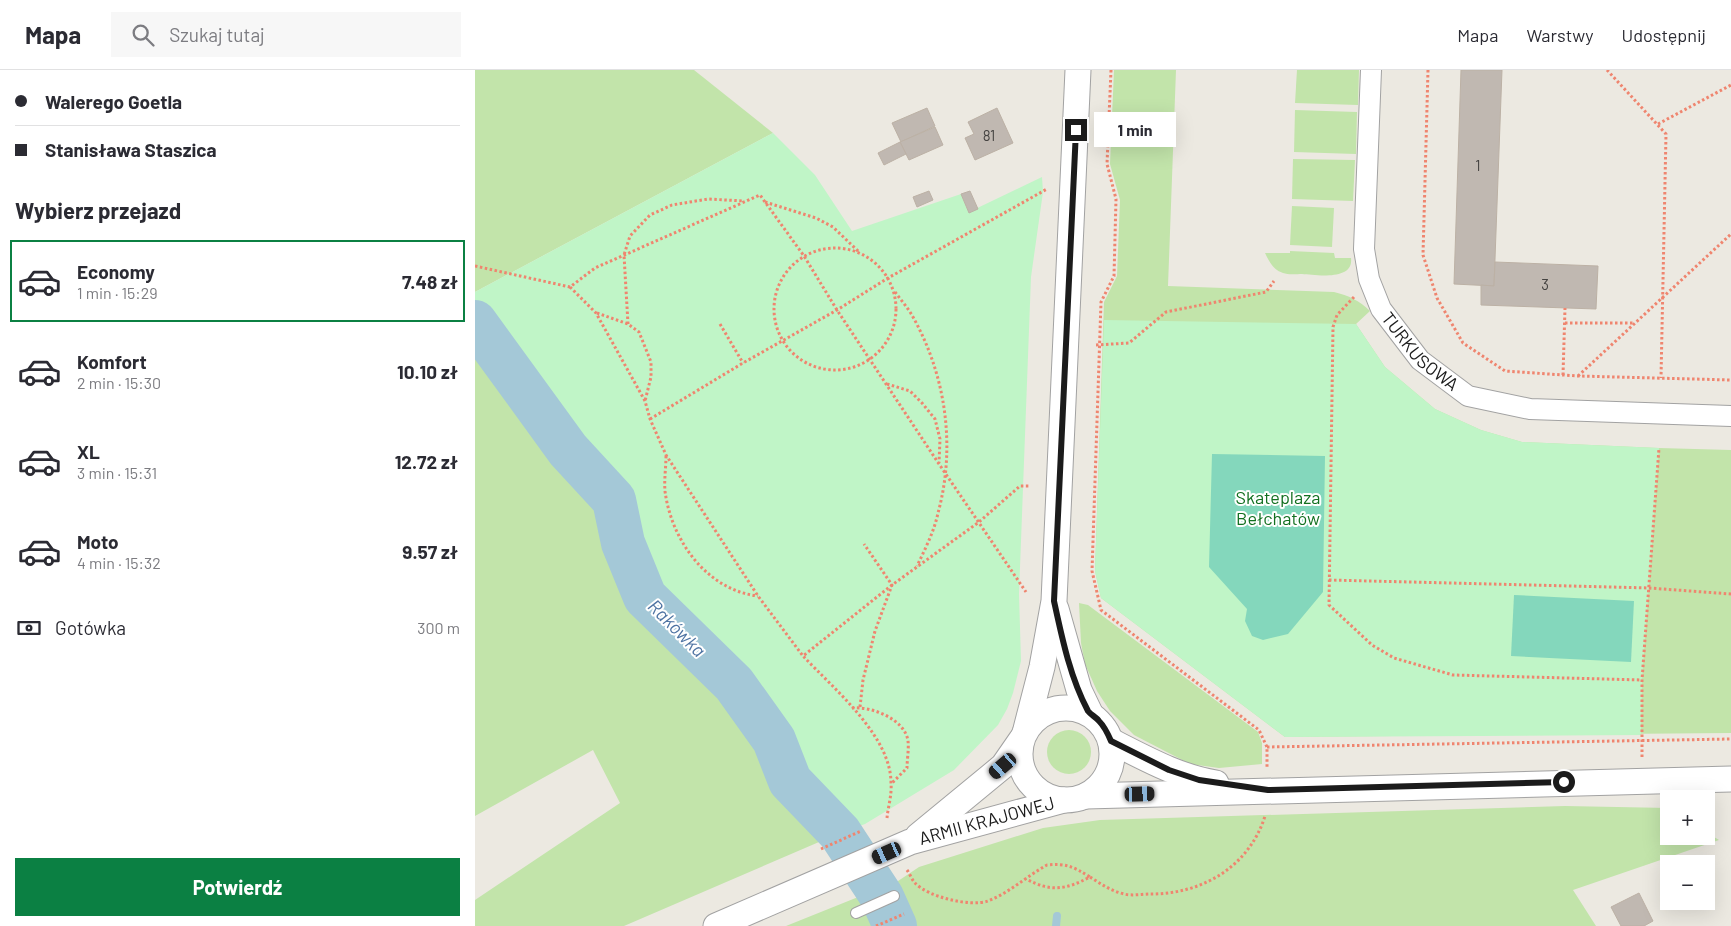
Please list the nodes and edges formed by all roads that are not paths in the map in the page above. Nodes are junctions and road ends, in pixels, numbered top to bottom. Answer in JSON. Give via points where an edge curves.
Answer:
{"nodes":[{"id":1,"x":1078,"y":70,"type":"edge"},
{"id":2,"x":1371,"y":70,"type":"edge"},
{"id":3,"x":1731,"y":416,"type":"edge"},
{"id":4,"x":1054,"y":601,"type":"junction"},
{"id":5,"x":1089,"y":713,"type":"junction"},
{"id":6,"x":1024,"y":734,"type":"junction"},
{"id":7,"x":1111,"y":741,"type":"junction"},
{"id":8,"x":1731,"y":779,"type":"edge"},
{"id":9,"x":1075,"y":798,"type":"junction"},
{"id":10,"x":1267,"y":801,"type":"junction"},
{"id":11,"x":907,"y":853,"type":"junction"},
{"id":12,"x":894,"y":896,"type":"dead end"},
{"id":13,"x":856,"y":913,"type":"dead end"},
{"id":14,"x":716,"y":926,"type":"edge"}],
"edges":[{"from":1,"to":4,"type":"street"},
{"from":2,"to":3,"type":"street","name":"TURKUSOWA","via":[[1364,249],[1369,279],[1381,309],[1421,360],[1468,396],[1530,409]]},
{"from":4,"to":5,"type":"street","via":[[1069,659]]},
{"from":4,"to":6,"type":"street","via":[[1042,667]]},
{"from":5,"to":6,"type":"street","via":[[1062,707],[1048,711],[1036,718]]},
{"from":5,"to":7,"type":"street","via":[[1103,725]]},
{"from":6,"to":9,"type":"street","via":[[1019,752],[1025,776],[1032,785],[1052,798]]},
{"from":6,"to":11,"type":"street","name":"ARMII KRAJOWEJ","via":[[1003,766]]},
{"from":7,"to":9,"type":"street","via":[[1110,768],[1104,780],[1094,790]]},
{"from":7,"to":10,"type":"street","via":[[1169,770]]},
{"from":8,"to":10,"type":"street"},
{"from":9,"to":10,"type":"street"},
{"from":9,"to":11,"type":"street","name":"ARMII KRAJOWEJ"},
{"from":11,"to":14,"type":"street","name":"ARMII KRAJOWEJ","via":[[875,858]]},
{"from":12,"to":13,"type":"lane"}]}
